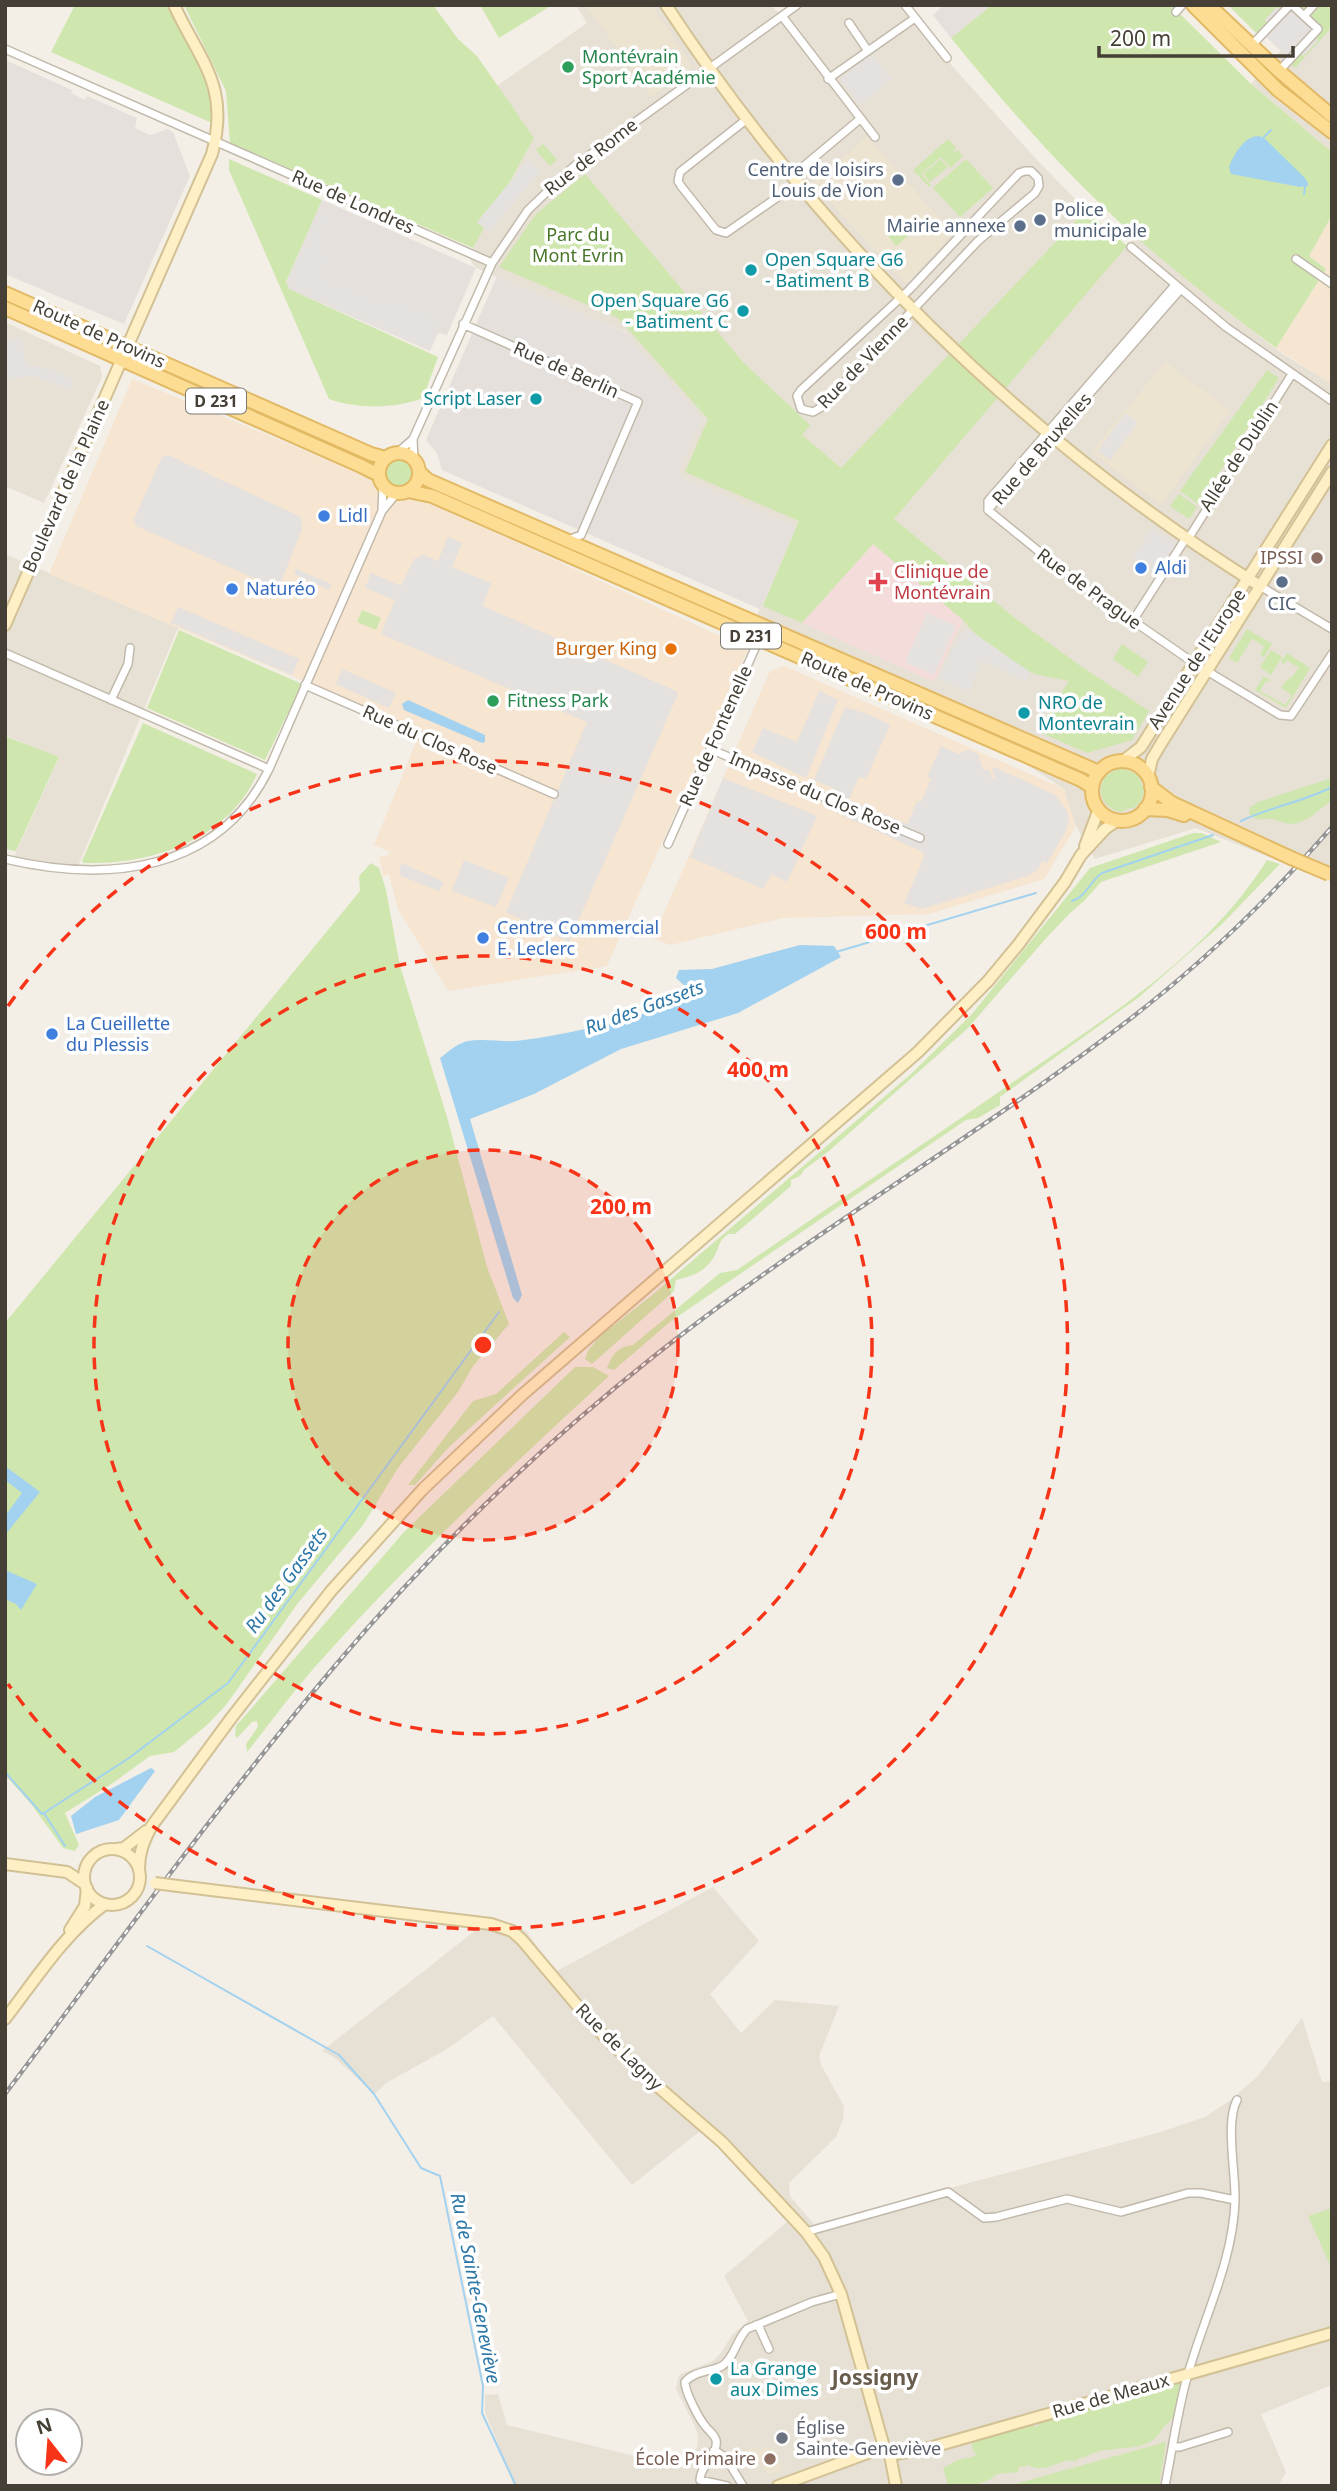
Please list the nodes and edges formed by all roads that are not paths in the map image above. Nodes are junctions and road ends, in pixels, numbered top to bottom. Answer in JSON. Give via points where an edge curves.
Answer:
{"nodes":[{"id":1,"x":174,"y":5,"type":"edge"},
{"id":2,"x":666,"y":5,"type":"edge"},
{"id":3,"x":797,"y":5,"type":"edge"},
{"id":4,"x":905,"y":5,"type":"edge"},
{"id":5,"x":1182,"y":5,"type":"edge"},
{"id":6,"x":1193,"y":5,"type":"edge"},
{"id":7,"x":1209,"y":5,"type":"edge"},
{"id":8,"x":1291,"y":5,"type":"edge"},
{"id":9,"x":1314,"y":5,"type":"edge"},
{"id":10,"x":1175,"y":12,"type":"dead end"},
{"id":11,"x":782,"y":16,"type":"junction"},
{"id":12,"x":1304,"y":16,"type":"junction"},
{"id":13,"x":915,"y":18,"type":"junction"},
{"id":14,"x":849,"y":23,"type":"dead end"},
{"id":15,"x":1251,"y":46,"type":"junction"},
{"id":16,"x":5,"y":48,"type":"edge"},
{"id":17,"x":868,"y":51,"type":"junction"},
{"id":18,"x":947,"y":58,"type":"dead end"},
{"id":19,"x":709,"y":69,"type":"junction"},
{"id":20,"x":1279,"y":71,"type":"junction"},
{"id":21,"x":828,"y":79,"type":"junction"},
{"id":22,"x":1332,"y":116,"type":"edge"},
{"id":23,"x":747,"y":119,"type":"junction"},
{"id":24,"x":860,"y":119,"type":"junction"},
{"id":25,"x":1332,"y":132,"type":"edge"},
{"id":26,"x":875,"y":137,"type":"dead end"},
{"id":27,"x":215,"y":141,"type":"junction"},
{"id":28,"x":795,"y":179,"type":"junction"},
{"id":29,"x":1131,"y":247,"type":"dead end"},
{"id":30,"x":1296,"y":259,"type":"dead end"},
{"id":31,"x":492,"y":263,"type":"junction"},
{"id":32,"x":1332,"y":284,"type":"edge"},
{"id":33,"x":1177,"y":287,"type":"junction"},
{"id":34,"x":5,"y":293,"type":"edge"},
{"id":35,"x":901,"y":297,"type":"junction"},
{"id":36,"x":5,"y":308,"type":"edge"},
{"id":37,"x":913,"y":310,"type":"junction"},
{"id":38,"x":463,"y":324,"type":"junction"},
{"id":39,"x":124,"y":354,"type":"junction"},
{"id":40,"x":1292,"y":374,"type":"junction"},
{"id":41,"x":1332,"y":401,"type":"edge"},
{"id":42,"x":1050,"y":435,"type":"junction"},
{"id":43,"x":413,"y":439,"type":"junction"},
{"id":44,"x":1332,"y":445,"type":"edge"},
{"id":45,"x":390,"y":456,"type":"junction"},
{"id":46,"x":416,"y":466,"type":"junction"},
{"id":47,"x":1332,"y":471,"type":"edge"},
{"id":48,"x":381,"y":480,"type":"junction"},
{"id":49,"x":402,"y":492,"type":"junction"},
{"id":50,"x":988,"y":510,"type":"joint"},
{"id":51,"x":382,"y":511,"type":"junction"},
{"id":52,"x":581,"y":535,"type":"junction"},
{"id":53,"x":1187,"y":538,"type":"junction"},
{"id":54,"x":566,"y":541,"type":"junction"},
{"id":55,"x":591,"y":552,"type":"junction"},
{"id":56,"x":1254,"y":582,"type":"junction"},
{"id":57,"x":1132,"y":622,"type":"junction"},
{"id":58,"x":5,"y":625,"type":"edge"},
{"id":59,"x":1332,"y":629,"type":"edge"},
{"id":60,"x":762,"y":633,"type":"junction"},
{"id":61,"x":130,"y":648,"type":"dead end"},
{"id":62,"x":5,"y":653,"type":"edge"},
{"id":63,"x":1332,"y":654,"type":"edge"},
{"id":64,"x":1194,"y":663,"type":"junction"},
{"id":65,"x":1210,"y":673,"type":"junction"},
{"id":66,"x":305,"y":685,"type":"junction"},
{"id":67,"x":111,"y":700,"type":"junction"},
{"id":68,"x":710,"y":749,"type":"junction"},
{"id":69,"x":1123,"y":761,"type":"junction"},
{"id":70,"x":269,"y":769,"type":"junction"},
{"id":71,"x":1099,"y":772,"type":"junction"},
{"id":72,"x":1150,"y":782,"type":"junction"},
{"id":73,"x":1092,"y":787,"type":"junction"},
{"id":74,"x":554,"y":794,"type":"dead end"},
{"id":75,"x":1099,"y":809,"type":"junction"},
{"id":76,"x":1145,"y":809,"type":"junction"},
{"id":77,"x":1118,"y":820,"type":"junction"},
{"id":78,"x":1212,"y":822,"type":"junction"},
{"id":79,"x":920,"y":838,"type":"dead end"},
{"id":80,"x":668,"y":844,"type":"dead end"},
{"id":81,"x":1081,"y":855,"type":"junction"},
{"id":82,"x":5,"y":859,"type":"edge"},
{"id":83,"x":1330,"y":875,"type":"edge"},
{"id":84,"x":151,"y":1827,"type":"junction"},
{"id":85,"x":116,"y":1849,"type":"junction"},
{"id":86,"x":5,"y":1864,"type":"edge"},
{"id":87,"x":87,"y":1864,"type":"junction"},
{"id":88,"x":140,"y":1870,"type":"junction"},
{"id":89,"x":68,"y":1872,"type":"junction"},
{"id":90,"x":155,"y":1883,"type":"junction"},
{"id":91,"x":86,"y":1886,"type":"junction"},
{"id":92,"x":137,"y":1890,"type":"junction"},
{"id":93,"x":105,"y":1904,"type":"junction"},
{"id":94,"x":60,"y":1948,"type":"junction"},
{"id":95,"x":5,"y":2019,"type":"edge"},
{"id":96,"x":1237,"y":2100,"type":"dead end"},
{"id":97,"x":1235,"y":2200,"type":"junction"},
{"id":98,"x":806,"y":2232,"type":"junction"},
{"id":99,"x":841,"y":2294,"type":"junction"},
{"id":100,"x":756,"y":2325,"type":"junction"},
{"id":101,"x":1332,"y":2333,"type":"edge"},
{"id":102,"x":769,"y":2349,"type":"dead end"},
{"id":103,"x":1189,"y":2374,"type":"junction"},
{"id":104,"x":1228,"y":2432,"type":"dead end"},
{"id":105,"x":1173,"y":2446,"type":"junction"},
{"id":106,"x":714,"y":2450,"type":"junction"},
{"id":107,"x":887,"y":2451,"type":"junction"},
{"id":108,"x":727,"y":2486,"type":"edge"},
{"id":109,"x":743,"y":2486,"type":"edge"},
{"id":110,"x":778,"y":2486,"type":"edge"},
{"id":111,"x":895,"y":2486,"type":"edge"},
{"id":112,"x":1165,"y":2486,"type":"edge"}],
"edges":[{"from":1,"to":27,"type":"main road","name":"Boulevard de la Plaine","via":[[215,87],[219,112]]},
{"from":2,"to":19,"type":"main road"},
{"from":3,"to":11,"type":"street","name":"Rue de Rome"},
{"from":4,"to":13,"type":"street"},
{"from":5,"to":10,"type":"street"},
{"from":6,"to":25,"type":"main road","via":[[1278,90]]},
{"from":7,"to":15,"type":"main road"},
{"from":8,"to":12,"type":"street"},
{"from":8,"to":15,"type":"street"},
{"from":9,"to":12,"type":"street"},
{"from":11,"to":19,"type":"street","name":"Rue de Rome"},
{"from":11,"to":21,"type":"street"},
{"from":12,"to":20,"type":"street","via":[[1318,29]]},
{"from":13,"to":17,"type":"street"},
{"from":13,"to":18,"type":"street"},
{"from":14,"to":17,"type":"street"},
{"from":15,"to":20,"type":"main road"},
{"from":16,"to":27,"type":"street","name":"Rue de Londres"},
{"from":17,"to":21,"type":"street"},
{"from":19,"to":23,"type":"main road"},
{"from":19,"to":31,"type":"street","name":"Rue de Rome","via":[[556,181],[519,221]]},
{"from":20,"to":22,"type":"main road"},
{"from":21,"to":24,"type":"street"},
{"from":23,"to":28,"type":"main road"},
{"from":23,"to":28,"type":"street","via":[[680,172],[681,186],[716,230],[726,233]]},
{"from":24,"to":26,"type":"street"},
{"from":24,"to":28,"type":"street"},
{"from":27,"to":31,"type":"street","name":"Rue de Londres"},
{"from":27,"to":39,"type":"main road","name":"Boulevard de la Plaine"},
{"from":28,"to":35,"type":"main road"},
{"from":29,"to":33,"type":"street"},
{"from":30,"to":32,"type":"street"},
{"from":31,"to":38,"type":"street","name":"Rue de Rome"},
{"from":33,"to":40,"type":"street"},
{"from":33,"to":42,"type":"street","name":"Rue de Bruxelles"},
{"from":34,"to":39,"type":"main road","name":"Route de Provins","number":"D 231"},
{"from":35,"to":37,"type":"main road"},
{"from":35,"to":37,"type":"street","name":"Rue de Vienne","via":[[801,390],[797,396],[801,409],[813,412],[820,408]]},
{"from":35,"to":37,"type":"street","via":[[1019,173],[1035,174],[1038,189],[978,241]]},
{"from":36,"to":39,"type":"main road","name":"Route de Provins","number":"D 231"},
{"from":37,"to":42,"type":"main road"},
{"from":38,"to":43,"type":"street","name":"Rue de Rome"},
{"from":38,"to":52,"type":"street","name":"Rue de Berlin","via":[[638,402]]},
{"from":39,"to":45,"type":"main road","name":"Route de Provins","number":"D 231","via":[[226,391],[371,454]]},
{"from":39,"to":48,"type":"main road","name":"Route de Provins","number":"D 231","via":[[361,466]]},
{"from":39,"to":58,"type":"main road","name":"Boulevard de la Plaine"},
{"from":40,"to":41,"type":"street"},
{"from":40,"to":53,"type":"street","name":"Allée de Dublin"},
{"from":42,"to":50,"type":"street","name":"Rue de Bruxelles"},
{"from":42,"to":53,"type":"main road"},
{"from":43,"to":45,"type":"street"},
{"from":43,"to":46,"type":"street"},
{"from":44,"to":56,"type":"main road","via":[[1285,519],[1286,529]]},
{"from":45,"to":46,"type":"main road","via":[[401,453]]},
{"from":45,"to":48,"type":"main road","via":[[380,466]]},
{"from":46,"to":49,"type":"main road","via":[[415,485]]},
{"from":46,"to":54,"type":"main road","name":"Route de Provins","number":"D 231","via":[[428,480]]},
{"from":47,"to":56,"type":"main road","name":"Avenue de l'Europe"},
{"from":48,"to":49,"type":"main road"},
{"from":48,"to":51,"type":"street"},
{"from":49,"to":51,"type":"street"},
{"from":49,"to":60,"type":"main road","name":"Route de Provins","number":"D 231","via":[[432,496]]},
{"from":50,"to":57,"type":"street","name":"Rue de Prague"},
{"from":51,"to":66,"type":"street"},
{"from":52,"to":54,"type":"street"},
{"from":52,"to":55,"type":"street"},
{"from":53,"to":56,"type":"main road"},
{"from":53,"to":57,"type":"street","name":"Allée de Dublin"},
{"from":54,"to":55,"type":"main road","name":"Route de Provins","number":"D 231"},
{"from":55,"to":60,"type":"main road","name":"Route de Provins","number":"D 231"},
{"from":56,"to":59,"type":"street"},
{"from":56,"to":64,"type":"main road","name":"Avenue de l'Europe"},
{"from":56,"to":65,"type":"main road","name":"Avenue de l'Europe"},
{"from":57,"to":64,"type":"street","name":"Rue de Prague"},
{"from":60,"to":68,"type":"street","name":"Rue de Fontenelle"},
{"from":60,"to":71,"type":"main road","name":"Route de Provins","number":"D 231"},
{"from":60,"to":73,"type":"main road","name":"Route de Provins","number":"D 231"},
{"from":61,"to":67,"type":"street","via":[[128,664]]},
{"from":62,"to":67,"type":"street"},
{"from":63,"to":65,"type":"street","via":[[1290,716],[1280,715]]},
{"from":64,"to":69,"type":"main road","name":"Avenue de l'Europe","via":[[1141,747]]},
{"from":65,"to":72,"type":"main road","name":"Avenue de l'Europe","via":[[1152,759]]},
{"from":66,"to":70,"type":"street"},
{"from":66,"to":74,"type":"street","name":"Rue du Clos Rose"},
{"from":67,"to":70,"type":"street"},
{"from":68,"to":79,"type":"street","name":"Impasse du Clos Rose"},
{"from":68,"to":80,"type":"street","name":"Rue de Fontenelle"},
{"from":69,"to":71,"type":"main road"},
{"from":69,"to":72,"type":"main road","via":[[1138,766]]},
{"from":70,"to":82,"type":"street","via":[[241,812],[182,855],[142,866],[94,870]]},
{"from":71,"to":73,"type":"main road"},
{"from":72,"to":76,"type":"main road"},
{"from":72,"to":78,"type":"main road","via":[[1172,803]]},
{"from":73,"to":75,"type":"main road"},
{"from":75,"to":77,"type":"main road"},
{"from":75,"to":81,"type":"main road"},
{"from":76,"to":77,"type":"main road"},
{"from":76,"to":78,"type":"main road"},
{"from":77,"to":81,"type":"main road"},
{"from":78,"to":83,"type":"main road","bridge":true},
{"from":81,"to":84,"type":"main road","via":[[1018,945],[918,1052],[522,1395],[423,1489],[331,1591]]},
{"from":84,"to":85,"type":"main road"},
{"from":84,"to":88,"type":"main road","via":[[139,1857]]},
{"from":85,"to":87,"type":"main road","via":[[99,1852]]},
{"from":85,"to":88,"type":"main road","via":[[130,1855]]},
{"from":86,"to":89,"type":"main road"},
{"from":87,"to":89,"type":"main road"},
{"from":87,"to":91,"type":"main road"},
{"from":88,"to":90,"type":"main road"},
{"from":88,"to":92,"type":"main road"},
{"from":89,"to":91,"type":"main road"},
{"from":90,"to":92,"type":"main road"},
{"from":90,"to":98,"type":"main road","name":"Rue de Lagny","bridge":true,"via":[[491,1924],[512,1931],[598,2030],[722,2142]]},
{"from":91,"to":93,"type":"main road"},
{"from":91,"to":94,"type":"main road","via":[[85,1906]]},
{"from":92,"to":93,"type":"main road","via":[[124,1903]]},
{"from":93,"to":94,"type":"main road"},
{"from":94,"to":95,"type":"main road"},
{"from":96,"to":97,"type":"street","via":[[1231,2117]]},
{"from":97,"to":98,"type":"street","via":[[1188,2193],[1121,2212],[1067,2199],[984,2218],[948,2192]]},
{"from":97,"to":103,"type":"street","via":[[1228,2250]]},
{"from":98,"to":99,"type":"main road","name":"Rue de Lagny"},
{"from":99,"to":100,"type":"street"},
{"from":99,"to":107,"type":"main road","name":"Rue de Lagny"},
{"from":100,"to":102,"type":"street"},
{"from":100,"to":106,"type":"street","via":[[739,2337],[729,2360],[691,2376],[685,2384],[715,2439]]},
{"from":101,"to":103,"type":"main road","name":"Rue de Meaux"},
{"from":103,"to":105,"type":"street"},
{"from":103,"to":107,"type":"main road","name":"Rue de Meaux","via":[[929,2448]]},
{"from":104,"to":105,"type":"street"},
{"from":105,"to":112,"type":"street"},
{"from":106,"to":108,"type":"street","via":[[699,2480]]},
{"from":106,"to":109,"type":"street","via":[[726,2458]]},
{"from":107,"to":110,"type":"main road","name":"Rue de Meaux"},
{"from":107,"to":111,"type":"main road","name":"Rue de Lagny"}]}
